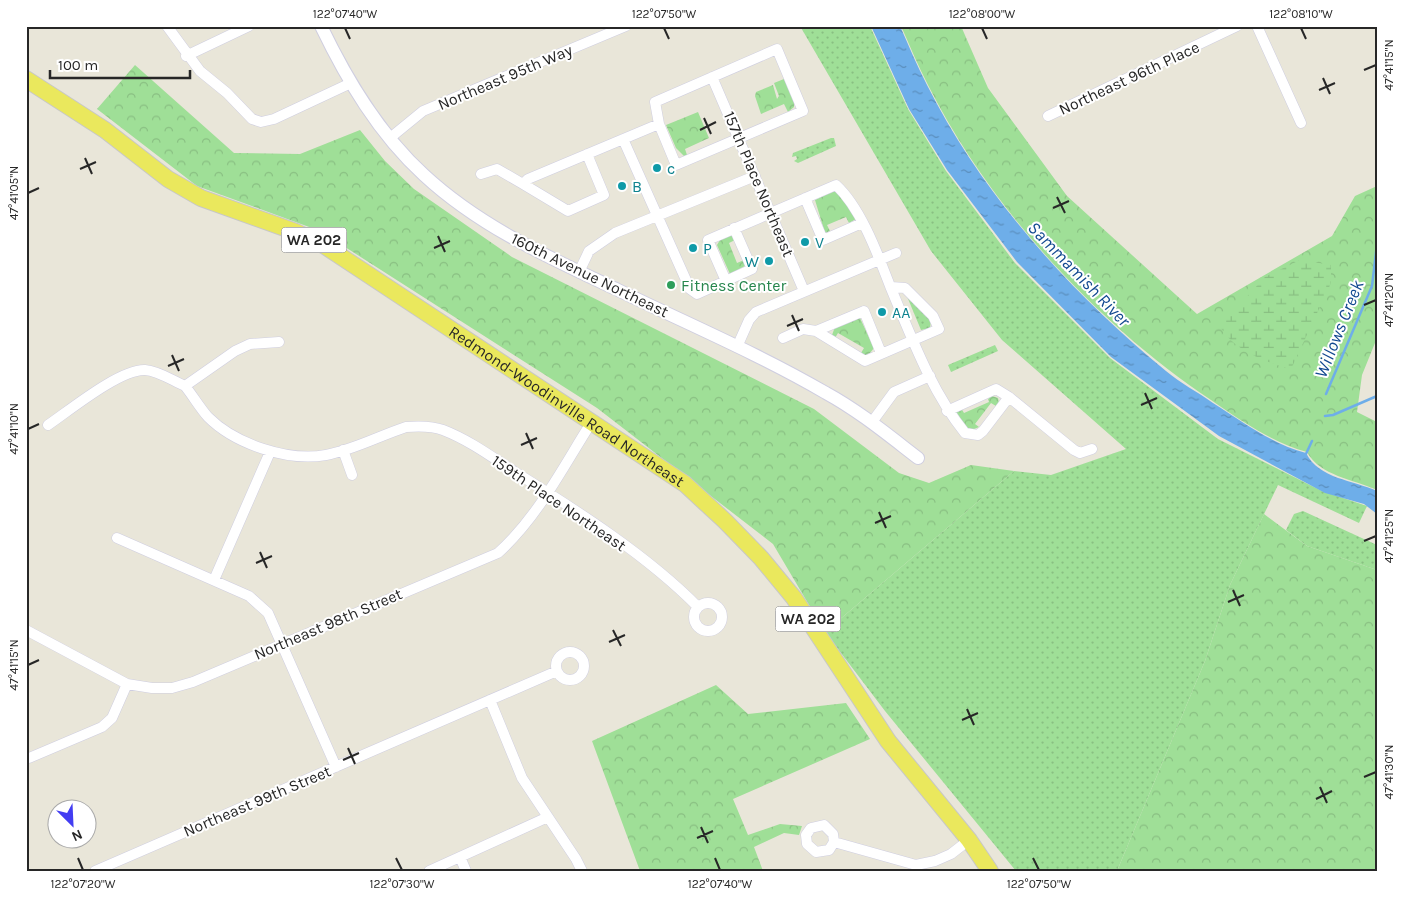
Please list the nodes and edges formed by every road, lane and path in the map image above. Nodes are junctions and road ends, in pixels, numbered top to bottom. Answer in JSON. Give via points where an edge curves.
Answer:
{"nodes":[{"id":1,"x":167,"y":26,"type":"edge"},
{"id":2,"x":321,"y":26,"type":"edge"},
{"id":3,"x":626,"y":26,"type":"edge"},
{"id":4,"x":1237,"y":26,"type":"edge"},
{"id":5,"x":1256,"y":26,"type":"edge"},
{"id":6,"x":243,"y":27,"type":"edge"},
{"id":7,"x":186,"y":56,"type":"junction"},
{"id":8,"x":712,"y":77,"type":"junction"},
{"id":9,"x":26,"y":79,"type":"edge"},
{"id":10,"x":351,"y":83,"type":"junction"},
{"id":11,"x":1048,"y":116,"type":"dead end"},
{"id":12,"x":1301,"y":123,"type":"dead end"},
{"id":13,"x":659,"y":124,"type":"junction"},
{"id":14,"x":390,"y":138,"type":"junction"},
{"id":15,"x":739,"y":138,"type":"junction"},
{"id":16,"x":623,"y":139,"type":"junction"},
{"id":17,"x":586,"y":154,"type":"junction"},
{"id":18,"x":481,"y":174,"type":"dead end"},
{"id":19,"x":756,"y":176,"type":"junction"},
{"id":20,"x":523,"y":184,"type":"junction"},
{"id":21,"x":805,"y":198,"type":"junction"},
{"id":22,"x":772,"y":212,"type":"junction"},
{"id":23,"x":656,"y":217,"type":"junction"},
{"id":24,"x":862,"y":223,"type":"junction"},
{"id":25,"x":734,"y":228,"type":"junction"},
{"id":26,"x":896,"y":253,"type":"dead end"},
{"id":27,"x":880,"y":259,"type":"junction"},
{"id":28,"x":579,"y":272,"type":"junction"},
{"id":29,"x":726,"y":281,"type":"junction"},
{"id":30,"x":891,"y":287,"type":"junction"},
{"id":31,"x":804,"y":291,"type":"junction"},
{"id":32,"x":816,"y":331,"type":"junction"},
{"id":33,"x":783,"y":338,"type":"dead end"},
{"id":34,"x":914,"y":340,"type":"junction"},
{"id":35,"x":278,"y":342,"type":"dead end"},
{"id":36,"x":737,"y":347,"type":"junction"},
{"id":37,"x":881,"y":354,"type":"junction"},
{"id":38,"x":930,"y":376,"type":"junction"},
{"id":39,"x":185,"y":386,"type":"junction"},
{"id":40,"x":1009,"y":397,"type":"junction"},
{"id":41,"x":947,"y":411,"type":"junction"},
{"id":42,"x":872,"y":422,"type":"junction"},
{"id":43,"x":592,"y":423,"type":"junction"},
{"id":44,"x":48,"y":425,"type":"dead end"},
{"id":45,"x":1092,"y":449,"type":"dead end"},
{"id":46,"x":343,"y":450,"type":"junction"},
{"id":47,"x":270,"y":452,"type":"junction"},
{"id":48,"x":918,"y":458,"type":"dead end"},
{"id":49,"x":352,"y":475,"type":"dead end"},
{"id":50,"x":548,"y":493,"type":"junction"},
{"id":51,"x":117,"y":538,"type":"dead end"},
{"id":52,"x":214,"y":580,"type":"junction"},
{"id":53,"x":698,"y":607,"type":"dead end"},
{"id":54,"x":26,"y":630,"type":"edge"},
{"id":55,"x":282,"y":643,"type":"junction"},
{"id":56,"x":557,"y":671,"type":"dead end"},
{"id":57,"x":127,"y":684,"type":"junction"},
{"id":58,"x":490,"y":700,"type":"junction"},
{"id":59,"x":29,"y":758,"type":"dead end"},
{"id":60,"x":336,"y":767,"type":"junction"},
{"id":61,"x":548,"y":817,"type":"junction"},
{"id":62,"x":969,"y":840,"type":"junction"},
{"id":63,"x":834,"y":842,"type":"dead end"},
{"id":64,"x":460,"y":857,"type":"junction"},
{"id":65,"x":97,"y":870,"type":"edge"},
{"id":66,"x":429,"y":871,"type":"edge"},
{"id":67,"x":466,"y":871,"type":"edge"},
{"id":68,"x":582,"y":871,"type":"edge"},
{"id":69,"x":990,"y":871,"type":"edge"}],
"edges":[{"from":1,"to":7,"type":"street"},
{"from":2,"to":10,"type":"street","name":"160th Avenue Northeast"},
{"from":3,"to":14,"type":"street","name":"Northeast 95th Way","via":[[423,111]]},
{"from":4,"to":11,"type":"street","name":"Northeast 96th Place"},
{"from":5,"to":12,"type":"street"},
{"from":6,"to":7,"type":"street"},
{"from":7,"to":10,"type":"street","via":[[252,119],[261,122]]},
{"from":8,"to":13,"type":"street","via":[[655,102]]},
{"from":8,"to":15,"type":"street","name":"157th Place Northeast"},
{"from":8,"to":15,"type":"street","via":[[777,50],[803,110]]},
{"from":9,"to":43,"type":"main road","name":"Redmond-Woodinville Road Northeast","number":"WA 202","via":[[105,130],[168,179],[201,198],[296,232],[325,246]]},
{"from":10,"to":14,"type":"street","name":"160th Avenue Northeast"},
{"from":13,"to":15,"type":"street","via":[[676,165]]},
{"from":13,"to":16,"type":"street"},
{"from":14,"to":28,"type":"street","name":"160th Avenue Northeast","via":[[422,174],[459,205]]},
{"from":15,"to":19,"type":"street","name":"157th Place Northeast"},
{"from":16,"to":17,"type":"street"},
{"from":16,"to":23,"type":"street"},
{"from":17,"to":20,"type":"street"},
{"from":17,"to":20,"type":"street","via":[[604,195],[568,211]]},
{"from":18,"to":20,"type":"street","via":[[497,169]]},
{"from":19,"to":22,"type":"street","name":"157th Place Northeast"},
{"from":19,"to":23,"type":"street"},
{"from":21,"to":22,"type":"street"},
{"from":21,"to":24,"type":"street","via":[[836,185]]},
{"from":21,"to":24,"type":"street","via":[[823,240]]},
{"from":22,"to":25,"type":"street"},
{"from":22,"to":31,"type":"street","name":"157th Place Northeast"},
{"from":23,"to":28,"type":"street","via":[[599,242],[589,251]]},
{"from":23,"to":29,"type":"street","via":[[690,289],[697,294]]},
{"from":24,"to":27,"type":"street"},
{"from":25,"to":29,"type":"street","via":[[708,240]]},
{"from":25,"to":29,"type":"street","via":[[752,269]]},
{"from":26,"to":27,"type":"street"},
{"from":27,"to":30,"type":"street"},
{"from":27,"to":31,"type":"street"},
{"from":28,"to":36,"type":"street","name":"160th Avenue Northeast"},
{"from":30,"to":34,"type":"street"},
{"from":30,"to":34,"type":"street","via":[[905,288],[933,316],[939,329]]},
{"from":31,"to":36,"type":"street","via":[[756,312]]},
{"from":32,"to":33,"type":"street","via":[[803,329]]},
{"from":32,"to":37,"type":"street","via":[[864,361]]},
{"from":32,"to":37,"type":"street","via":[[864,311]]},
{"from":34,"to":37,"type":"street"},
{"from":34,"to":38,"type":"street"},
{"from":35,"to":39,"type":"street","via":[[250,344],[235,351]]},
{"from":36,"to":42,"type":"street","name":"160th Avenue Northeast","via":[[827,393]]},
{"from":38,"to":41,"type":"street"},
{"from":38,"to":42,"type":"street","via":[[894,392]]},
{"from":39,"to":44,"type":"street","via":[[145,370],[122,376]]},
{"from":39,"to":47,"type":"street","via":[[208,417],[223,429]]},
{"from":40,"to":41,"type":"street","via":[[996,389]]},
{"from":40,"to":41,"type":"street","via":[[978,435],[964,433]]},
{"from":40,"to":45,"type":"street","via":[[1074,450],[1080,453]]},
{"from":42,"to":48,"type":"street","name":"160th Avenue Northeast"},
{"from":43,"to":50,"type":"street","name":"Northeast 98th Street"},
{"from":43,"to":62,"type":"main road","name":"Redmond-Woodinville Road Northeast","number":"WA 202","via":[[685,484],[761,558],[794,598],[888,741]]},
{"from":46,"to":47,"type":"street","via":[[308,456]]},
{"from":46,"to":49,"type":"street"},
{"from":46,"to":50,"type":"street","name":"159th Place Northeast","via":[[406,427],[441,429],[461,438]]},
{"from":47,"to":52,"type":"street"},
{"from":50,"to":53,"type":"street","name":"159th Place Northeast","via":[[660,572]]},
{"from":50,"to":55,"type":"street","name":"Northeast 98th Street","via":[[498,553]]},
{"from":51,"to":52,"type":"street"},
{"from":52,"to":55,"type":"street","via":[[260,603]]},
{"from":54,"to":57,"type":"street","name":"Northeast 98th Street"},
{"from":55,"to":57,"type":"street","name":"Northeast 98th Street","via":[[172,688]]},
{"from":55,"to":60,"type":"street"},
{"from":56,"to":58,"type":"street","name":"Northeast 99th Street"},
{"from":57,"to":59,"type":"street","via":[[112,718],[102,727]]},
{"from":58,"to":60,"type":"street","name":"Northeast 99th Street"},
{"from":58,"to":61,"type":"street","via":[[522,778]]},
{"from":60,"to":65,"type":"street","name":"Northeast 99th Street"},
{"from":61,"to":64,"type":"street"},
{"from":61,"to":68,"type":"street"},
{"from":62,"to":63,"type":"street","via":[[951,854],[916,865]]},
{"from":62,"to":69,"type":"main road","name":"Redmond-Woodinville Road Northeast","number":"WA 202"},
{"from":64,"to":66,"type":"street"},
{"from":64,"to":67,"type":"street"}]}
